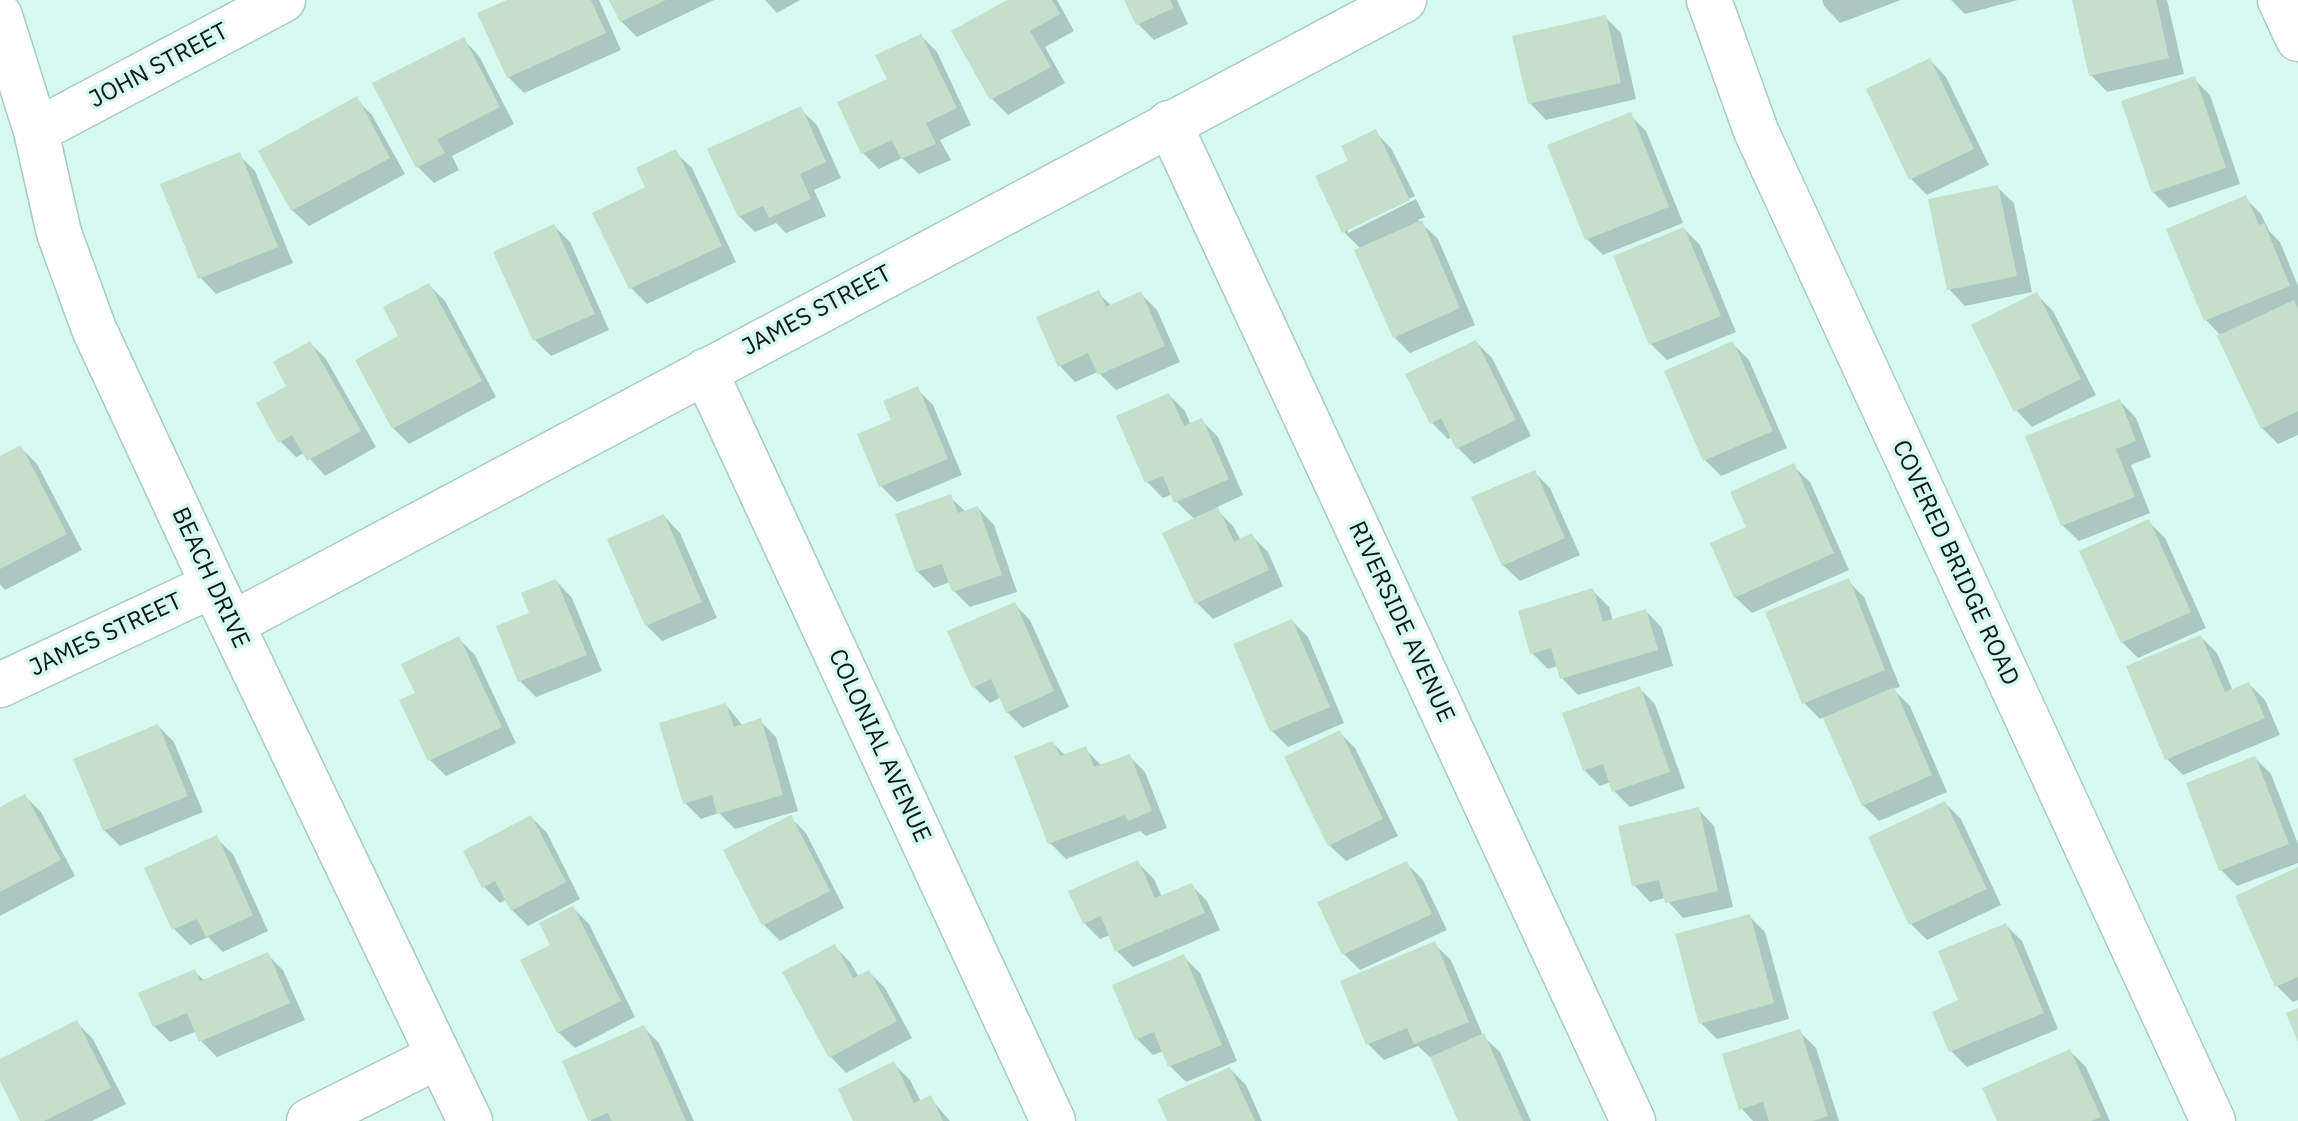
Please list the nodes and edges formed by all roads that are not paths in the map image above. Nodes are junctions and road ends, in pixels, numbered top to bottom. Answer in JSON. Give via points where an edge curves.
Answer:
{"nodes":[{"id":1,"x":283,"y":0,"type":"edge"},
{"id":2,"x":1404,"y":0,"type":"edge"},
{"id":3,"x":1709,"y":0,"type":"edge"},
{"id":4,"x":2280,"y":0,"type":"edge"},
{"id":5,"x":0,"y":16,"type":"edge"},
{"id":6,"x":2298,"y":39,"type":"edge"},
{"id":7,"x":1169,"y":123,"type":"junction"},
{"id":8,"x":36,"y":131,"type":"junction"},
{"id":9,"x":705,"y":371,"type":"junction"},
{"id":10,"x":213,"y":585,"type":"junction"},
{"id":11,"x":232,"y":624,"type":"junction"},
{"id":12,"x":0,"y":685,"type":"edge"},
{"id":13,"x":439,"y":1056,"type":"junction"},
{"id":14,"x":309,"y":1121,"type":"edge"},
{"id":15,"x":470,"y":1121,"type":"edge"},
{"id":16,"x":1053,"y":1121,"type":"edge"},
{"id":17,"x":1633,"y":1121,"type":"edge"},
{"id":18,"x":2213,"y":1121,"type":"edge"}],
"edges":[{"from":1,"to":8,"type":"street","name":"JOHN STREET"},
{"from":2,"to":7,"type":"street","name":"JAMES STREET"},
{"from":3,"to":18,"type":"street","name":"COVERED BRIDGE ROAD","via":[[1756,131]]},
{"from":4,"to":6,"type":"street"},
{"from":5,"to":8,"type":"street","name":"BEACH DRIVE"},
{"from":7,"to":9,"type":"street","name":"JAMES STREET"},
{"from":7,"to":17,"type":"street","name":"RIVERSIDE AVENUE"},
{"from":8,"to":10,"type":"street","name":"BEACH DRIVE","via":[[59,233],[94,329]]},
{"from":9,"to":11,"type":"street","name":"JAMES STREET"},
{"from":9,"to":16,"type":"street","name":"COLONIAL AVENUE"},
{"from":10,"to":11,"type":"street","name":"BEACH DRIVE"},
{"from":10,"to":12,"type":"street","name":"JAMES STREET"},
{"from":11,"to":13,"type":"street","name":"BEACH DRIVE"},
{"from":13,"to":14,"type":"street"},
{"from":13,"to":15,"type":"street","name":"BEACH DRIVE"}]}
